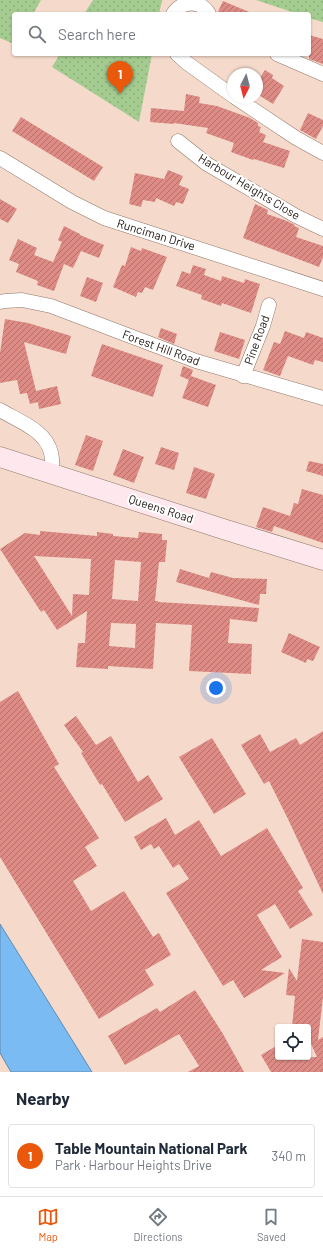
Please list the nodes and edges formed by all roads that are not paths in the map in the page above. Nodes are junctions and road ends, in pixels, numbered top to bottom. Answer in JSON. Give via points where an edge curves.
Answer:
{"nodes":[{"id":1,"x":174,"y":12,"type":"edge"},
{"id":2,"x":208,"y":12,"type":"edge"},
{"id":3,"x":179,"y":56,"type":"edge"},
{"id":4,"x":282,"y":56,"type":"edge"},
{"id":5,"x":323,"y":74,"type":"edge"},
{"id":6,"x":227,"y":92,"type":"edge"},
{"id":7,"x":245,"y":104,"type":"edge"},
{"id":8,"x":178,"y":141,"type":"dead end"},
{"id":9,"x":323,"y":153,"type":"edge"},
{"id":10,"x":0,"y":158,"type":"edge"},
{"id":11,"x":323,"y":229,"type":"edge"},
{"id":12,"x":323,"y":289,"type":"edge"},
{"id":13,"x":0,"y":302,"type":"edge"},
{"id":14,"x":269,"y":304,"type":"dead end"},
{"id":15,"x":243,"y":376,"type":"junction"},
{"id":16,"x":323,"y":398,"type":"edge"},
{"id":17,"x":0,"y":410,"type":"edge"},
{"id":18,"x":0,"y":457,"type":"edge"},
{"id":19,"x":52,"y":474,"type":"junction"},
{"id":20,"x":323,"y":560,"type":"edge"}],
"edges":[{"from":1,"to":2,"type":"street","via":[[186,2],[198,1]]},
{"from":3,"to":6,"type":"street"},
{"from":4,"to":5,"type":"street"},
{"from":7,"to":9,"type":"street"},
{"from":8,"to":11,"type":"street","name":"Harbour Heights Close","via":[[207,164]]},
{"from":10,"to":12,"type":"street","name":"Runciman Drive","via":[[72,202],[104,218]]},
{"from":13,"to":15,"type":"street","name":"Forest Hill Road","via":[[22,300],[51,306],[196,362]]},
{"from":14,"to":15,"type":"street","name":"Pine Road"},
{"from":15,"to":16,"type":"street","name":"Forest Hill Road"},
{"from":17,"to":19,"type":"street","via":[[44,438],[51,451]]},
{"from":18,"to":19,"type":"main road","name":"Queens Road"},
{"from":19,"to":20,"type":"main road","name":"Queens Road"}]}
